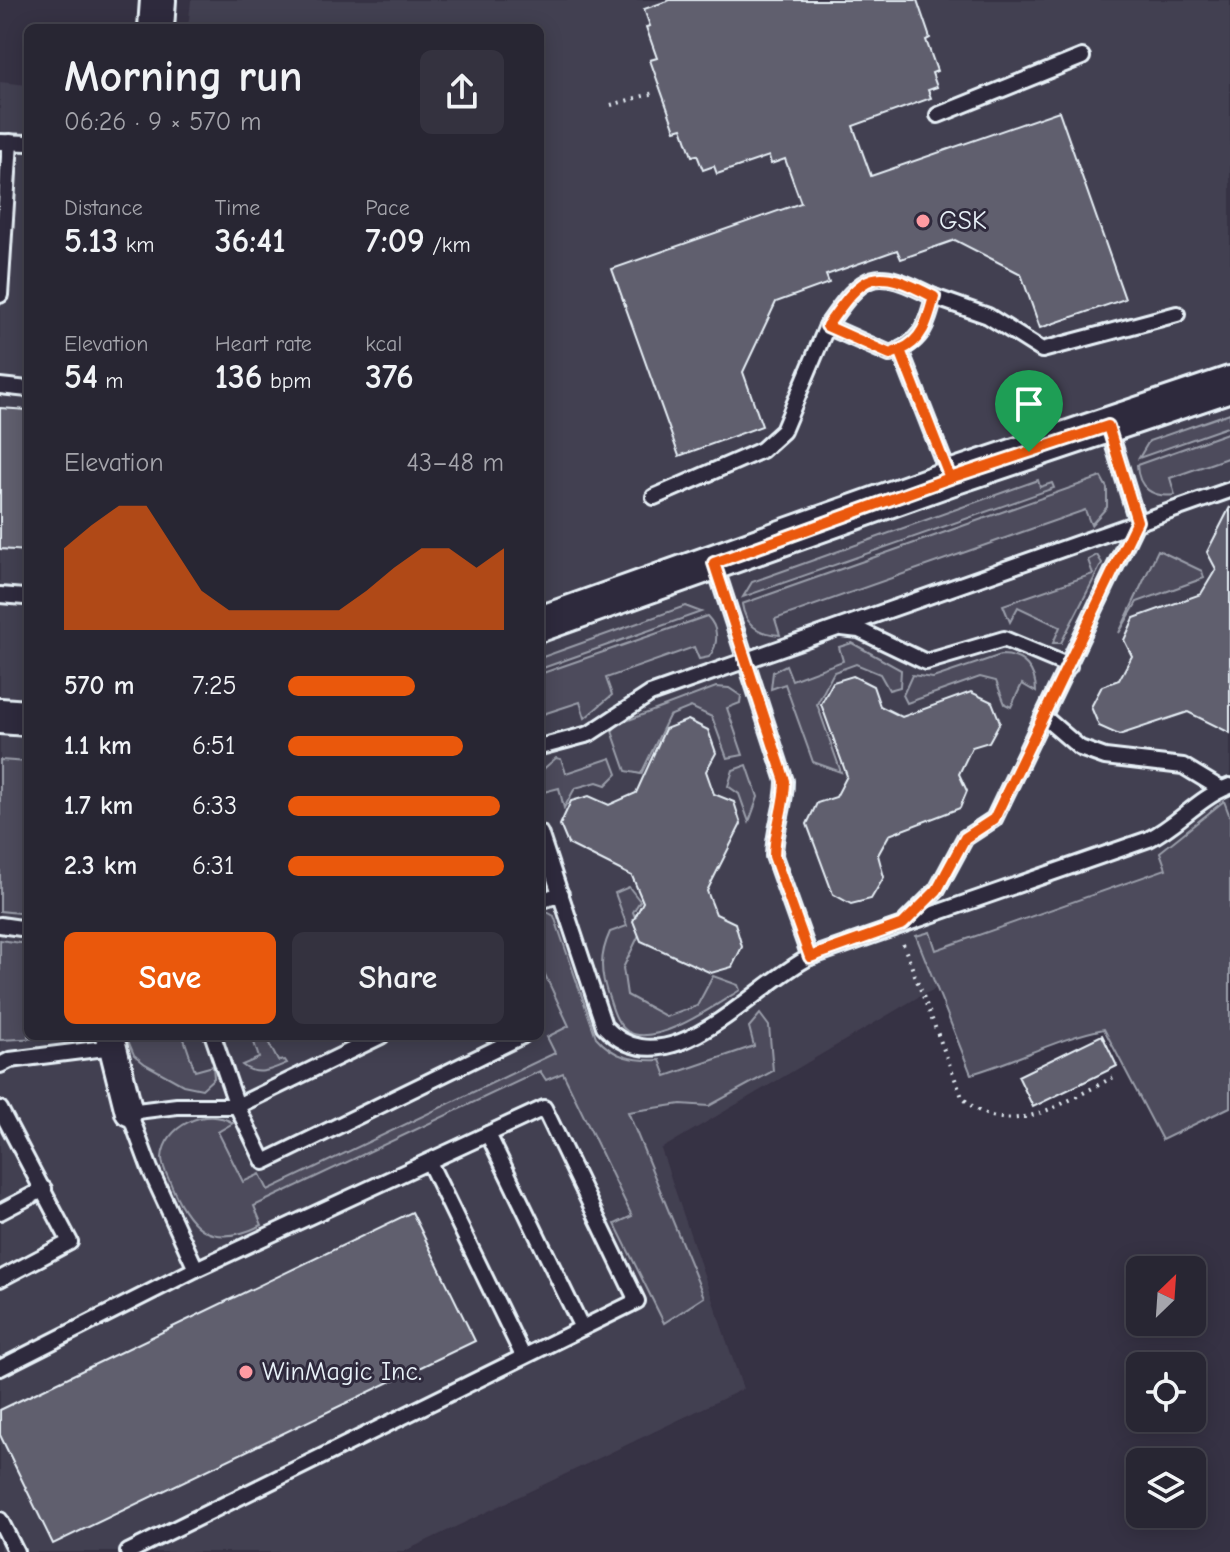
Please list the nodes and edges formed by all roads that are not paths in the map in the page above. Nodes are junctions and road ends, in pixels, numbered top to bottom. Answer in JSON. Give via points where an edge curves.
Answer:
{"nodes":[{"id":1,"x":158,"y":0,"type":"edge"},
{"id":2,"x":156,"y":24,"type":"edge"},
{"id":3,"x":1082,"y":57,"type":"dead end"},
{"id":4,"x":938,"y":115,"type":"dead end"},
{"id":5,"x":5,"y":142,"type":"edge"},
{"id":6,"x":0,"y":295,"type":"edge"},
{"id":7,"x":934,"y":297,"type":"junction"},
{"id":8,"x":1177,"y":314,"type":"dead end"},
{"id":9,"x":827,"y":326,"type":"junction"},
{"id":10,"x":900,"y":350,"type":"junction"},
{"id":11,"x":1230,"y":384,"type":"edge"},
{"id":12,"x":0,"y":386,"type":"edge"},
{"id":13,"x":24,"y":389,"type":"edge"},
{"id":14,"x":1108,"y":426,"type":"junction"},
{"id":15,"x":950,"y":478,"type":"junction"},
{"id":16,"x":1230,"y":490,"type":"edge"},
{"id":17,"x":654,"y":497,"type":"dead end"},
{"id":18,"x":1137,"y":521,"type":"junction"},
{"id":19,"x":714,"y":563,"type":"junction"},
{"id":20,"x":0,"y":595,"type":"edge"},
{"id":21,"x":24,"y":597,"type":"dead end"},
{"id":22,"x":544,"y":623,"type":"edge"},
{"id":23,"x":839,"y":627,"type":"junction"},
{"id":24,"x":747,"y":659,"type":"junction"},
{"id":25,"x":1069,"y":666,"type":"junction"},
{"id":26,"x":0,"y":716,"type":"edge"},
{"id":27,"x":1044,"y":717,"type":"junction"},
{"id":28,"x":24,"y":718,"type":"edge"},
{"id":29,"x":544,"y":746,"type":"edge"},
{"id":30,"x":1226,"y":788,"type":"edge"},
{"id":31,"x":544,"y":845,"type":"edge"},
{"id":32,"x":561,"y":894,"type":"junction"},
{"id":33,"x":544,"y":900,"type":"edge"},
{"id":34,"x":0,"y":925,"type":"edge"},
{"id":35,"x":899,"y":926,"type":"junction"},
{"id":36,"x":24,"y":928,"type":"edge"},
{"id":37,"x":810,"y":957,"type":"junction"},
{"id":38,"x":214,"y":1040,"type":"edge"},
{"id":39,"x":373,"y":1040,"type":"edge"},
{"id":40,"x":514,"y":1040,"type":"edge"},
{"id":41,"x":112,"y":1042,"type":"edge"},
{"id":42,"x":0,"y":1065,"type":"edge"},
{"id":43,"x":237,"y":1106,"type":"junction"},
{"id":44,"x":0,"y":1109,"type":"edge"},
{"id":45,"x":129,"y":1112,"type":"junction"},
{"id":46,"x":488,"y":1134,"type":"junction"},
{"id":47,"x":7,"y":1135,"type":"edge"},
{"id":48,"x":429,"y":1162,"type":"junction"},
{"id":49,"x":44,"y":1189,"type":"junction"},
{"id":50,"x":0,"y":1212,"type":"edge"},
{"id":51,"x":196,"y":1269,"type":"junction"},
{"id":52,"x":0,"y":1279,"type":"edge"},
{"id":53,"x":582,"y":1328,"type":"junction"},
{"id":54,"x":523,"y":1356,"type":"junction"},
{"id":55,"x":0,"y":1368,"type":"edge"},
{"id":56,"x":0,"y":1520,"type":"edge"},
{"id":57,"x":16,"y":1552,"type":"edge"},
{"id":58,"x":128,"y":1552,"type":"edge"}],
"edges":[{"from":1,"to":2,"type":"street"},
{"from":3,"to":4,"type":"lane"},
{"from":5,"to":6,"type":"lane"},
{"from":7,"to":8,"type":"lane","via":[[988,316],[1042,350]]},
{"from":7,"to":9,"type":"lane","via":[[901,279],[874,277],[851,291]]},
{"from":7,"to":10,"type":"lane","via":[[926,325],[911,346]]},
{"from":9,"to":10,"type":"lane","via":[[890,354]]},
{"from":9,"to":17,"type":"lane","via":[[783,431],[762,450]]},
{"from":10,"to":15,"type":"lane"},
{"from":11,"to":14,"type":"street"},
{"from":12,"to":13,"type":"lane"},
{"from":14,"to":15,"type":"street"},
{"from":14,"to":18,"type":"lane"},
{"from":15,"to":19,"type":"street"},
{"from":16,"to":18,"type":"lane"},
{"from":18,"to":23,"type":"lane"},
{"from":18,"to":25,"type":"lane"},
{"from":19,"to":22,"type":"street"},
{"from":19,"to":24,"type":"lane"},
{"from":20,"to":21,"type":"lane"},
{"from":23,"to":24,"type":"lane"},
{"from":23,"to":25,"type":"lane","via":[[859,630],[926,662],[1004,639]]},
{"from":24,"to":29,"type":"lane","via":[[650,694],[589,734]]},
{"from":24,"to":37,"type":"lane","via":[[785,781],[774,856]]},
{"from":25,"to":27,"type":"lane"},
{"from":26,"to":28,"type":"street"},
{"from":27,"to":30,"type":"lane","via":[[1080,748],[1105,757],[1183,766]]},
{"from":27,"to":35,"type":"lane","via":[[994,819],[965,838],[937,890]]},
{"from":30,"to":35,"type":"lane","via":[[1149,839]]},
{"from":31,"to":32,"type":"lane"},
{"from":32,"to":33,"type":"lane"},
{"from":32,"to":37,"type":"lane","via":[[604,1026],[630,1047],[644,1050],[709,1029]]},
{"from":34,"to":36,"type":"lane"},
{"from":35,"to":37,"type":"lane"},
{"from":38,"to":43,"type":"lane"},
{"from":39,"to":43,"type":"lane"},
{"from":40,"to":43,"type":"lane","via":[[264,1162]]},
{"from":41,"to":42,"type":"lane"},
{"from":41,"to":45,"type":"street"},
{"from":43,"to":45,"type":"lane"},
{"from":44,"to":47,"type":"lane"},
{"from":45,"to":51,"type":"lane"},
{"from":46,"to":48,"type":"lane"},
{"from":46,"to":53,"type":"lane"},
{"from":46,"to":53,"type":"lane","via":[[544,1108],[637,1301]]},
{"from":47,"to":49,"type":"lane"},
{"from":48,"to":51,"type":"lane"},
{"from":48,"to":54,"type":"lane"},
{"from":49,"to":50,"type":"lane"},
{"from":49,"to":52,"type":"lane","via":[[70,1242]]},
{"from":51,"to":55,"type":"lane"},
{"from":53,"to":54,"type":"lane"},
{"from":54,"to":58,"type":"lane"},
{"from":56,"to":57,"type":"lane"}]}
